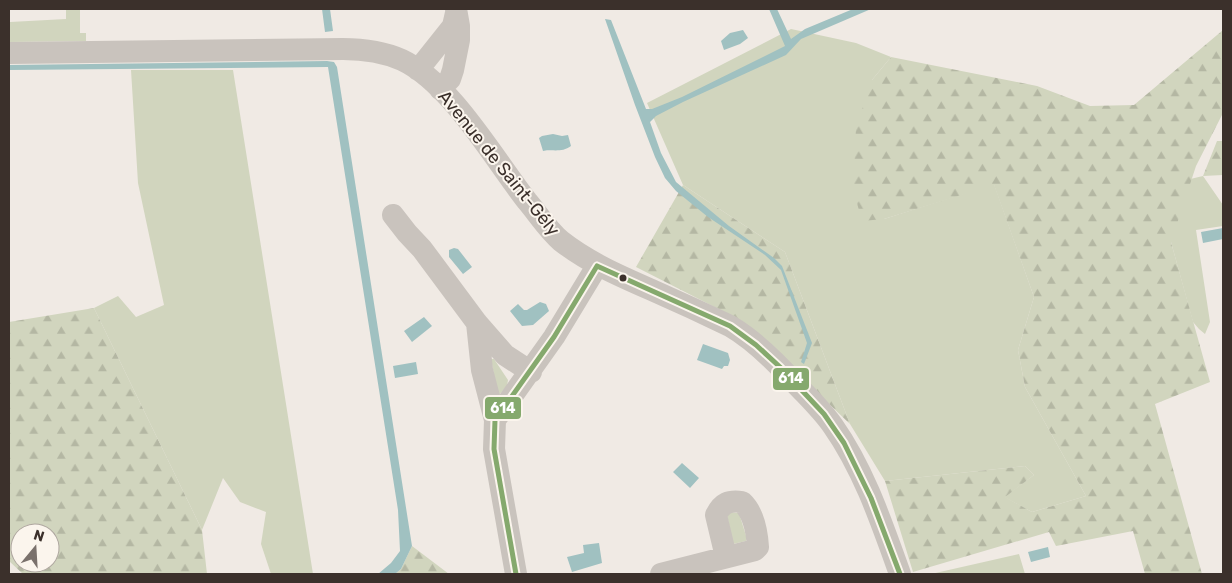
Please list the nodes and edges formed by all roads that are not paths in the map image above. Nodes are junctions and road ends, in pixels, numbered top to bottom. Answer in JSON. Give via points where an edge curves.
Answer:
{"nodes":[{"id":1,"x":456,"y":11,"type":"edge"},
{"id":2,"x":9,"y":54,"type":"edge"},
{"id":3,"x":418,"y":70,"type":"junction"},
{"id":4,"x":440,"y":90,"type":"junction"},
{"id":5,"x":393,"y":216,"type":"dead end"},
{"id":6,"x":597,"y":266,"type":"junction"},
{"id":7,"x":477,"y":324,"type":"junction"},
{"id":8,"x":531,"y":372,"type":"junction"},
{"id":9,"x":496,"y":420,"type":"junction"},
{"id":10,"x":726,"y":557,"type":"dead end"},
{"id":11,"x":514,"y":572,"type":"edge"},
{"id":12,"x":662,"y":574,"type":"edge"},
{"id":13,"x":900,"y":574,"type":"edge"}],
"edges":[{"from":1,"to":3,"type":"street","via":[[453,26]]},
{"from":1,"to":4,"type":"street","via":[[459,40],[453,70],[450,80]]},
{"from":2,"to":3,"type":"street","name":"Avenue de Saint-Gély","via":[[351,49],[387,55]]},
{"from":3,"to":4,"type":"street","name":"Avenue de Saint-Gély"},
{"from":4,"to":6,"type":"street","name":"Avenue de Saint-Gély","via":[[459,109],[551,231]]},
{"from":5,"to":7,"type":"street","via":[[422,249]]},
{"from":6,"to":8,"type":"street"},
{"from":6,"to":13,"type":"street","name":"Avenue de Saint-Gély","via":[[730,326],[787,374],[832,424],[847,448],[881,521]]},
{"from":7,"to":8,"type":"street","via":[[505,355]]},
{"from":7,"to":9,"type":"street","via":[[482,370]]},
{"from":8,"to":9,"type":"street"},
{"from":9,"to":11,"type":"street","via":[[494,449]]},
{"from":10,"to":12,"type":"street"}]}
